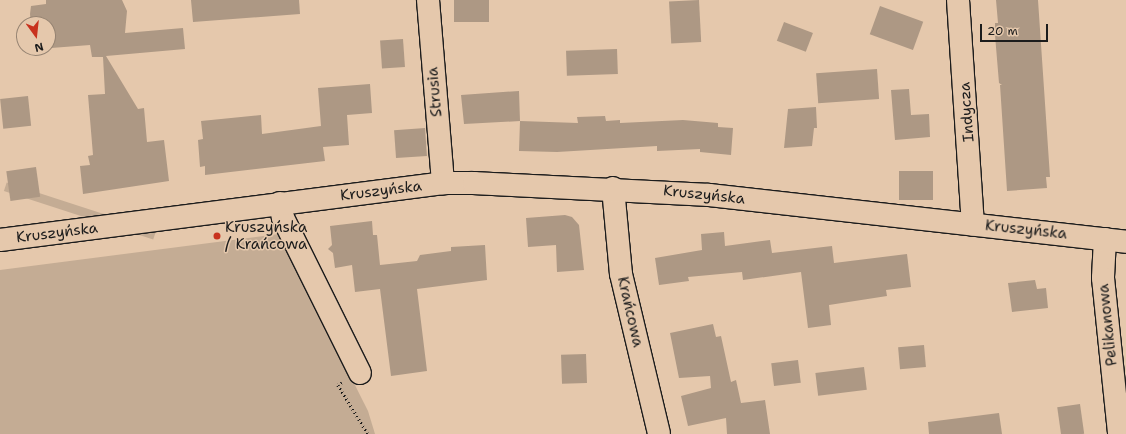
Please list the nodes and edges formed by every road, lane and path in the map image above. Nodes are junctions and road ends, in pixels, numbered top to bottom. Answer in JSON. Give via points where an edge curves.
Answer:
{"nodes":[{"id":1,"x":428,"y":0,"type":"edge"},
{"id":2,"x":958,"y":0,"type":"edge"},
{"id":3,"x":443,"y":183,"type":"junction"},
{"id":4,"x":613,"y":188,"type":"junction"},
{"id":5,"x":280,"y":204,"type":"junction"},
{"id":6,"x":973,"y":225,"type":"junction"},
{"id":7,"x":0,"y":240,"type":"edge"},
{"id":8,"x":1116,"y":240,"type":"edge"},
{"id":9,"x":360,"y":373,"type":"joint"},
{"id":10,"x":368,"y":434,"type":"edge"},
{"id":11,"x":659,"y":434,"type":"edge"},
{"id":12,"x":1119,"y":434,"type":"edge"}],
"edges":[{"from":1,"to":3,"type":"street","name":"Strusia"},
{"from":2,"to":6,"type":"street","name":"Indycza"},
{"from":3,"to":4,"type":"street","name":"Kruszyńska"},
{"from":3,"to":5,"type":"street","name":"Kruszyńska"},
{"from":4,"to":6,"type":"street","name":"Kruszyńska","via":[[709,195]]},
{"from":4,"to":11,"type":"street","name":"Krańcowa","via":[[621,274]]},
{"from":5,"to":7,"type":"street","name":"Kruszyńska"},
{"from":5,"to":9,"type":"street","via":[[282,218]]},
{"from":6,"to":8,"type":"street","name":"Kruszyńska"},
{"from":8,"to":12,"type":"street","name":"Pelikanowa","via":[[1103,278]]},
{"from":9,"to":10,"type":"path","via":[[338,386]]}]}
